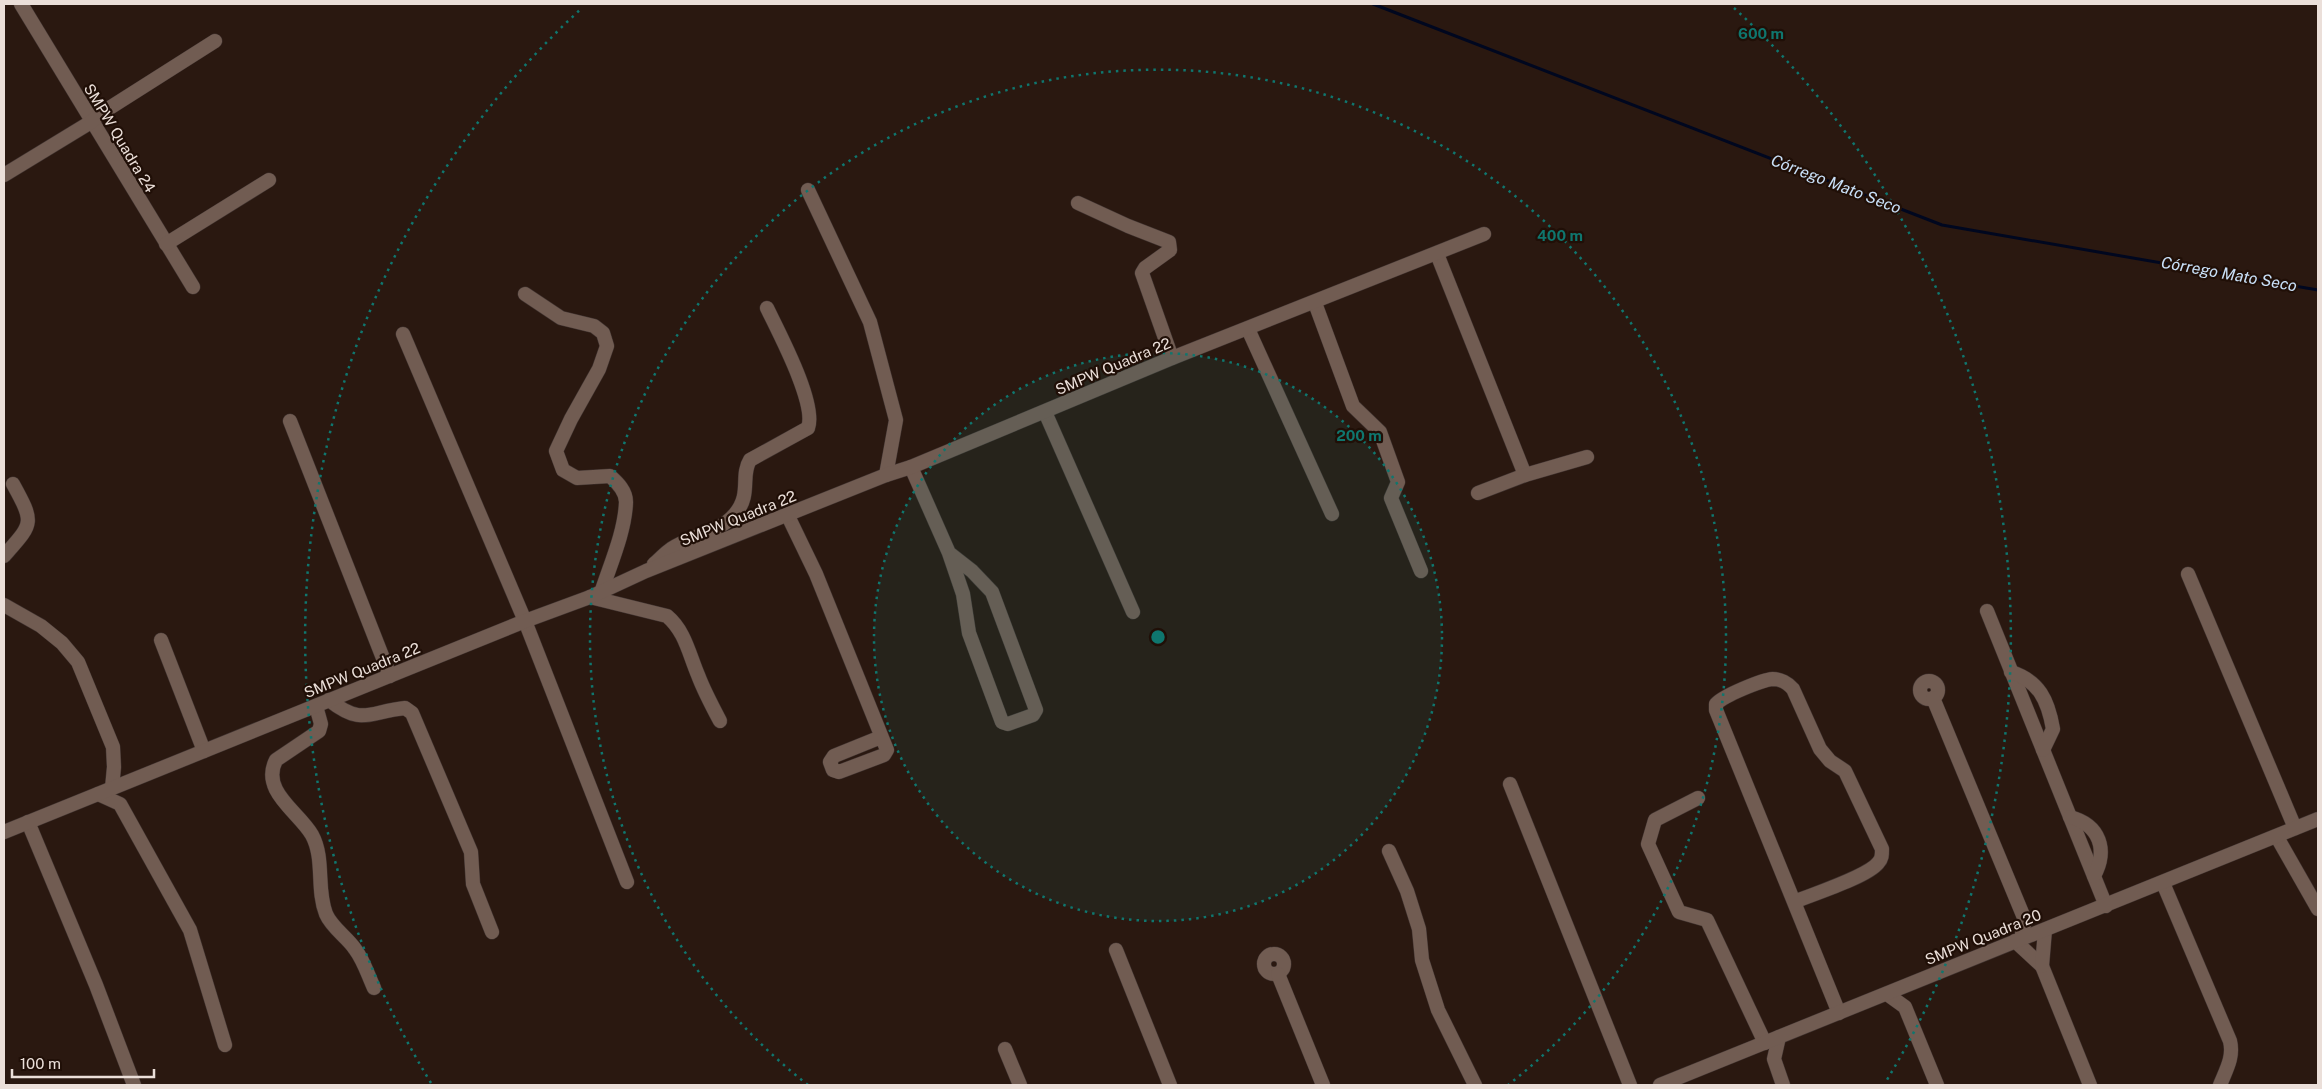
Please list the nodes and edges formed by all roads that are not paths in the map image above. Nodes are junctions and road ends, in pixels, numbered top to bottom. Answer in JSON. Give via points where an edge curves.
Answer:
{"nodes":[{"id":1,"x":21,"y":4,"type":"edge"},
{"id":2,"x":215,"y":41,"type":"dead end"},
{"id":3,"x":92,"y":122,"type":"junction"},
{"id":4,"x":4,"y":175,"type":"edge"},
{"id":5,"x":268,"y":180,"type":"dead end"},
{"id":6,"x":808,"y":190,"type":"dead end"},
{"id":7,"x":1078,"y":203,"type":"dead end"},
{"id":8,"x":1484,"y":234,"type":"dead end"},
{"id":9,"x":166,"y":244,"type":"junction"},
{"id":10,"x":1437,"y":254,"type":"junction"},
{"id":11,"x":193,"y":287,"type":"dead end"},
{"id":12,"x":525,"y":294,"type":"dead end"},
{"id":13,"x":1315,"y":303,"type":"junction"},
{"id":14,"x":767,"y":308,"type":"dead end"},
{"id":15,"x":1248,"y":329,"type":"junction"},
{"id":16,"x":403,"y":334,"type":"dead end"},
{"id":17,"x":1172,"y":358,"type":"junction"},
{"id":18,"x":1045,"y":412,"type":"junction"},
{"id":19,"x":290,"y":421,"type":"dead end"},
{"id":20,"x":1587,"y":457,"type":"dead end"},
{"id":21,"x":911,"y":467,"type":"junction"},
{"id":22,"x":886,"y":475,"type":"junction"},
{"id":23,"x":1525,"y":475,"type":"junction"},
{"id":24,"x":13,"y":484,"type":"dead end"},
{"id":25,"x":1478,"y":493,"type":"dead end"},
{"id":26,"x":1332,"y":514,"type":"dead end"},
{"id":27,"x":788,"y":516,"type":"junction"},
{"id":28,"x":949,"y":553,"type":"junction"},
{"id":29,"x":4,"y":556,"type":"edge"},
{"id":30,"x":646,"y":571,"type":"junction"},
{"id":31,"x":1421,"y":571,"type":"dead end"},
{"id":32,"x":2188,"y":574,"type":"dead end"},
{"id":33,"x":596,"y":595,"type":"junction"},
{"id":34,"x":4,"y":605,"type":"edge"},
{"id":35,"x":1133,"y":612,"type":"dead end"},
{"id":36,"x":1987,"y":612,"type":"dead end"},
{"id":37,"x":525,"y":621,"type":"junction"},
{"id":38,"x":161,"y":640,"type":"dead end"},
{"id":39,"x":2011,"y":672,"type":"junction"},
{"id":40,"x":390,"y":676,"type":"junction"},
{"id":41,"x":1933,"y":698,"type":"dead end"},
{"id":42,"x":322,"y":703,"type":"junction"},
{"id":43,"x":720,"y":721,"type":"dead end"},
{"id":44,"x":881,"y":737,"type":"junction"},
{"id":45,"x":867,"y":742,"type":"junction"},
{"id":46,"x":2043,"y":750,"type":"junction"},
{"id":47,"x":204,"y":751,"type":"junction"},
{"id":48,"x":874,"y":758,"type":"junction"},
{"id":49,"x":1510,"y":784,"type":"dead end"},
{"id":50,"x":112,"y":788,"type":"junction"},
{"id":51,"x":98,"y":794,"type":"junction"},
{"id":52,"x":1698,"y":798,"type":"dead end"},
{"id":53,"x":2318,"y":819,"type":"edge"},
{"id":54,"x":28,"y":822,"type":"junction"},
{"id":55,"x":2295,"y":828,"type":"junction"},
{"id":56,"x":4,"y":832,"type":"edge"},
{"id":57,"x":2277,"y":836,"type":"junction"},
{"id":58,"x":1389,"y":851,"type":"dead end"},
{"id":59,"x":628,"y":882,"type":"dead end"},
{"id":60,"x":2164,"y":883,"type":"junction"},
{"id":61,"x":1794,"y":902,"type":"junction"},
{"id":62,"x":2106,"y":906,"type":"junction"},
{"id":63,"x":2318,"y":909,"type":"edge"},
{"id":64,"x":2025,"y":920,"type":"junction"},
{"id":65,"x":2042,"y":931,"type":"junction"},
{"id":66,"x":492,"y":932,"type":"dead end"},
{"id":67,"x":2018,"y":940,"type":"junction"},
{"id":68,"x":2043,"y":946,"type":"junction"},
{"id":69,"x":1116,"y":950,"type":"dead end"},
{"id":70,"x":2027,"y":953,"type":"junction"},
{"id":71,"x":2042,"y":966,"type":"junction"},
{"id":72,"x":1278,"y":974,"type":"dead end"},
{"id":73,"x":1911,"y":984,"type":"junction"},
{"id":74,"x":374,"y":988,"type":"dead end"},
{"id":75,"x":1887,"y":994,"type":"junction"},
{"id":76,"x":1905,"y":1007,"type":"junction"},
{"id":77,"x":1839,"y":1013,"type":"junction"},
{"id":78,"x":1779,"y":1037,"type":"junction"},
{"id":79,"x":225,"y":1045,"type":"dead end"},
{"id":80,"x":1760,"y":1045,"type":"junction"},
{"id":81,"x":1005,"y":1049,"type":"dead end"},
{"id":82,"x":1774,"y":1059,"type":"junction"},
{"id":83,"x":134,"y":1085,"type":"edge"},
{"id":84,"x":1020,"y":1085,"type":"edge"},
{"id":85,"x":1170,"y":1085,"type":"edge"},
{"id":86,"x":1323,"y":1085,"type":"edge"},
{"id":87,"x":1475,"y":1085,"type":"edge"},
{"id":88,"x":1630,"y":1085,"type":"edge"},
{"id":89,"x":1660,"y":1085,"type":"edge"},
{"id":90,"x":1784,"y":1085,"type":"edge"},
{"id":91,"x":1937,"y":1085,"type":"edge"},
{"id":92,"x":2090,"y":1085,"type":"edge"},
{"id":93,"x":2220,"y":1085,"type":"edge"}],
"edges":[{"from":1,"to":3,"type":"street","name":"SMPW Quadra 24"},
{"from":2,"to":3,"type":"street"},
{"from":3,"to":4,"type":"street"},
{"from":3,"to":9,"type":"street","name":"SMPW Quadra 24"},
{"from":5,"to":9,"type":"street"},
{"from":6,"to":22,"type":"street","via":[[870,322],[896,420]]},
{"from":7,"to":17,"type":"street","via":[[1169,242],[1170,250],[1142,273]]},
{"from":8,"to":10,"type":"street","name":"SMPW Quadra 22"},
{"from":9,"to":11,"type":"street","name":"SMPW Quadra 24"},
{"from":10,"to":13,"type":"street","name":"SMPW Quadra 22"},
{"from":10,"to":23,"type":"street"},
{"from":12,"to":33,"type":"street","via":[[561,318],[594,326],[603,333],[607,346],[599,369],[556,451],[563,470],[576,478],[610,476],[621,487],[626,501],[621,528]]},
{"from":13,"to":15,"type":"street","name":"SMPW Quadra 22"},
{"from":13,"to":31,"type":"street","via":[[1353,406],[1380,432],[1398,482],[1391,498]]},
{"from":14,"to":30,"type":"street","via":[[803,388],[811,422],[808,428],[750,460],[745,498],[735,514],[720,527],[672,548]]},
{"from":15,"to":17,"type":"street","name":"SMPW Quadra 22"},
{"from":15,"to":26,"type":"street"},
{"from":16,"to":37,"type":"street"},
{"from":17,"to":18,"type":"street","name":"SMPW Quadra 22"},
{"from":18,"to":21,"type":"street","name":"SMPW Quadra 22"},
{"from":18,"to":35,"type":"street"},
{"from":19,"to":40,"type":"street"},
{"from":20,"to":23,"type":"street"},
{"from":21,"to":22,"type":"street","name":"SMPW Quadra 22"},
{"from":21,"to":28,"type":"street"},
{"from":22,"to":27,"type":"street","name":"SMPW Quadra 22"},
{"from":23,"to":25,"type":"street"},
{"from":24,"to":29,"type":"street","via":[[28,511],[29,523]]},
{"from":27,"to":30,"type":"street","name":"SMPW Quadra 22"},
{"from":27,"to":44,"type":"street","via":[[816,574]]},
{"from":28,"to":28,"type":"street","via":[[963,594],[969,633],[1002,722],[1008,724],[1033,715],[1036,710],[992,592]]},
{"from":30,"to":33,"type":"street","name":"SMPW Quadra 22"},
{"from":32,"to":55,"type":"street"},
{"from":33,"to":37,"type":"street","name":"SMPW Quadra 22"},
{"from":33,"to":43,"type":"street","via":[[667,616],[677,624]]},
{"from":34,"to":50,"type":"street","via":[[41,626],[78,662],[113,747]]},
{"from":36,"to":39,"type":"street"},
{"from":37,"to":40,"type":"street","name":"SMPW Quadra 22"},
{"from":37,"to":59,"type":"street"},
{"from":38,"to":47,"type":"street"},
{"from":39,"to":46,"type":"street"},
{"from":39,"to":46,"type":"street","via":[[2032,681],[2039,689],[2053,729]]},
{"from":40,"to":42,"type":"street","name":"SMPW Quadra 22"},
{"from":41,"to":64,"type":"street"},
{"from":42,"to":47,"type":"street","name":"SMPW Quadra 22"},
{"from":42,"to":66,"type":"street","via":[[354,716],[405,708],[412,712],[471,852],[473,884]]},
{"from":42,"to":74,"type":"street","via":[[319,731],[276,760],[272,776],[278,794],[308,828],[316,845],[326,913],[355,949]]},
{"from":44,"to":45,"type":"street"},
{"from":44,"to":48,"type":"street","via":[[887,750],[884,755]]},
{"from":45,"to":48,"type":"street"},
{"from":45,"to":48,"type":"street","via":[[834,756],[830,762],[833,770],[839,772]]},
{"from":46,"to":62,"type":"street"},
{"from":47,"to":50,"type":"street","name":"SMPW Quadra 22"},
{"from":49,"to":88,"type":"street"},
{"from":50,"to":51,"type":"street","name":"SMPW Quadra 22"},
{"from":51,"to":54,"type":"street","name":"SMPW Quadra 22"},
{"from":51,"to":79,"type":"street","via":[[120,804],[190,930]]},
{"from":52,"to":80,"type":"street","via":[[1655,820],[1648,844],[1679,912],[1706,920]]},
{"from":53,"to":55,"type":"street","name":"SMPW Quadra 20"},
{"from":54,"to":56,"type":"street","name":"SMPW Quadra 22"},
{"from":54,"to":83,"type":"street"},
{"from":55,"to":57,"type":"street","name":"SMPW Quadra 20"},
{"from":57,"to":60,"type":"street","name":"SMPW Quadra 20"},
{"from":57,"to":63,"type":"street"},
{"from":58,"to":87,"type":"street","via":[[1407,891],[1418,929],[1422,960],[1438,1010]]},
{"from":60,"to":62,"type":"street","name":"SMPW Quadra 20"},
{"from":60,"to":93,"type":"street","via":[[2230,1041],[2230,1062]]},
{"from":61,"to":61,"type":"street","via":[[1716,710],[1716,704],[1723,697],[1771,679],[1785,682],[1793,689],[1820,748],[1830,761],[1845,771],[1882,849],[1879,863],[1868,871]]},
{"from":61,"to":77,"type":"street"},
{"from":62,"to":65,"type":"street","name":"SMPW Quadra 20"},
{"from":64,"to":65,"type":"street"},
{"from":64,"to":67,"type":"street"},
{"from":65,"to":67,"type":"street","name":"SMPW Quadra 20"},
{"from":65,"to":68,"type":"street"},
{"from":67,"to":70,"type":"street"},
{"from":67,"to":73,"type":"street","name":"SMPW Quadra 20"},
{"from":68,"to":70,"type":"street"},
{"from":68,"to":71,"type":"street"},
{"from":69,"to":85,"type":"street"},
{"from":70,"to":71,"type":"street"},
{"from":71,"to":92,"type":"street"},
{"from":72,"to":86,"type":"street"},
{"from":73,"to":75,"type":"street","name":"SMPW Quadra 20"},
{"from":73,"to":76,"type":"street"},
{"from":75,"to":76,"type":"street"},
{"from":75,"to":77,"type":"street","name":"SMPW Quadra 20"},
{"from":76,"to":91,"type":"street"},
{"from":77,"to":78,"type":"street","name":"SMPW Quadra 20"},
{"from":78,"to":80,"type":"street","name":"SMPW Quadra 20"},
{"from":78,"to":82,"type":"street"},
{"from":80,"to":82,"type":"street"},
{"from":80,"to":89,"type":"street","name":"SMPW Quadra 20"},
{"from":81,"to":84,"type":"street"},
{"from":82,"to":90,"type":"street"}]}
